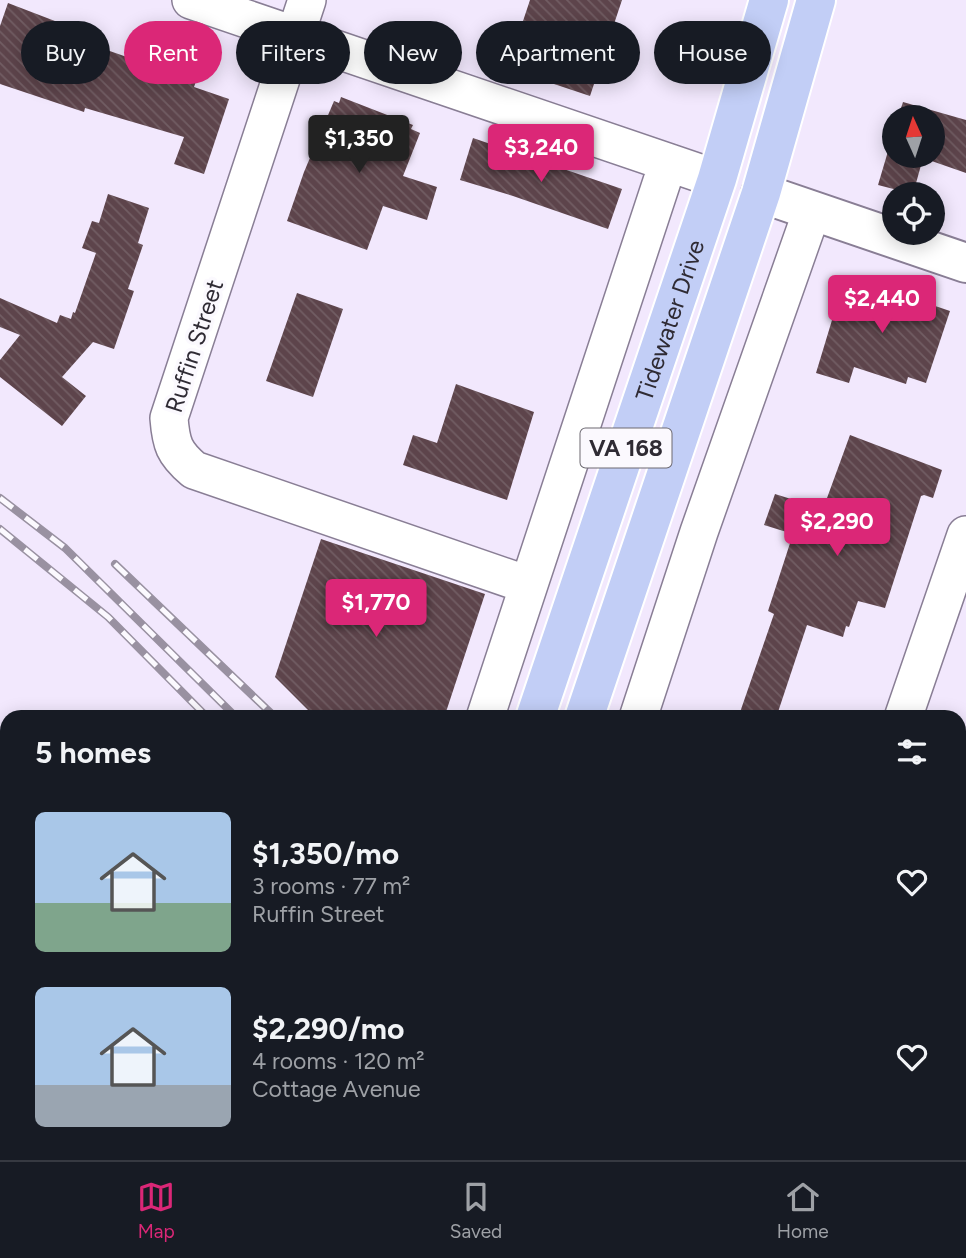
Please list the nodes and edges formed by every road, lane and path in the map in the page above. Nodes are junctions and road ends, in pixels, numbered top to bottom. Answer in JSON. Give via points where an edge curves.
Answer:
{"nodes":[{"id":1,"x":191,"y":0,"type":"edge"},
{"id":2,"x":307,"y":0,"type":"edge"},
{"id":3,"x":769,"y":0,"type":"edge"},
{"id":4,"x":816,"y":0,"type":"edge"},
{"id":5,"x":254,"y":21,"type":"edge"},
{"id":6,"x":300,"y":21,"type":"edge"},
{"id":7,"x":350,"y":54,"type":"edge"},
{"id":8,"x":280,"y":84,"type":"edge"},
{"id":9,"x":668,"y":163,"type":"junction"},
{"id":10,"x":717,"y":179,"type":"junction"},
{"id":11,"x":761,"y":193,"type":"junction"},
{"id":12,"x":812,"y":211,"type":"junction"},
{"id":13,"x":966,"y":263,"type":"edge"},
{"id":14,"x":966,"y":535,"type":"edge"},
{"id":15,"x":528,"y":585,"type":"junction"},
{"id":16,"x":488,"y":710,"type":"edge"},
{"id":17,"x":538,"y":710,"type":"edge"},
{"id":18,"x":587,"y":710,"type":"edge"},
{"id":19,"x":641,"y":710,"type":"edge"},
{"id":20,"x":906,"y":710,"type":"edge"}],
"edges":[{"from":1,"to":5,"type":"street"},
{"from":2,"to":6,"type":"street","name":"Ruffin Street"},
{"from":3,"to":10,"type":"highway","name":"Tidewater Drive","number":"VA 168"},
{"from":4,"to":11,"type":"highway","name":"Tidewater Drive","number":"VA 168"},
{"from":7,"to":9,"type":"street"},
{"from":8,"to":15,"type":"street","name":"Ruffin Street","via":[[169,418],[170,439],[179,457],[194,470]]},
{"from":9,"to":10,"type":"street"},
{"from":9,"to":15,"type":"street","name":"Tidewater Drive"},
{"from":10,"to":17,"type":"highway","name":"Tidewater Drive","number":"VA 168"},
{"from":11,"to":12,"type":"street"},
{"from":11,"to":18,"type":"highway","name":"Tidewater Drive","number":"VA 168"},
{"from":12,"to":13,"type":"street"},
{"from":12,"to":19,"type":"street"},
{"from":14,"to":20,"type":"street"},
{"from":15,"to":16,"type":"street","name":"Tidewater Drive"}]}
